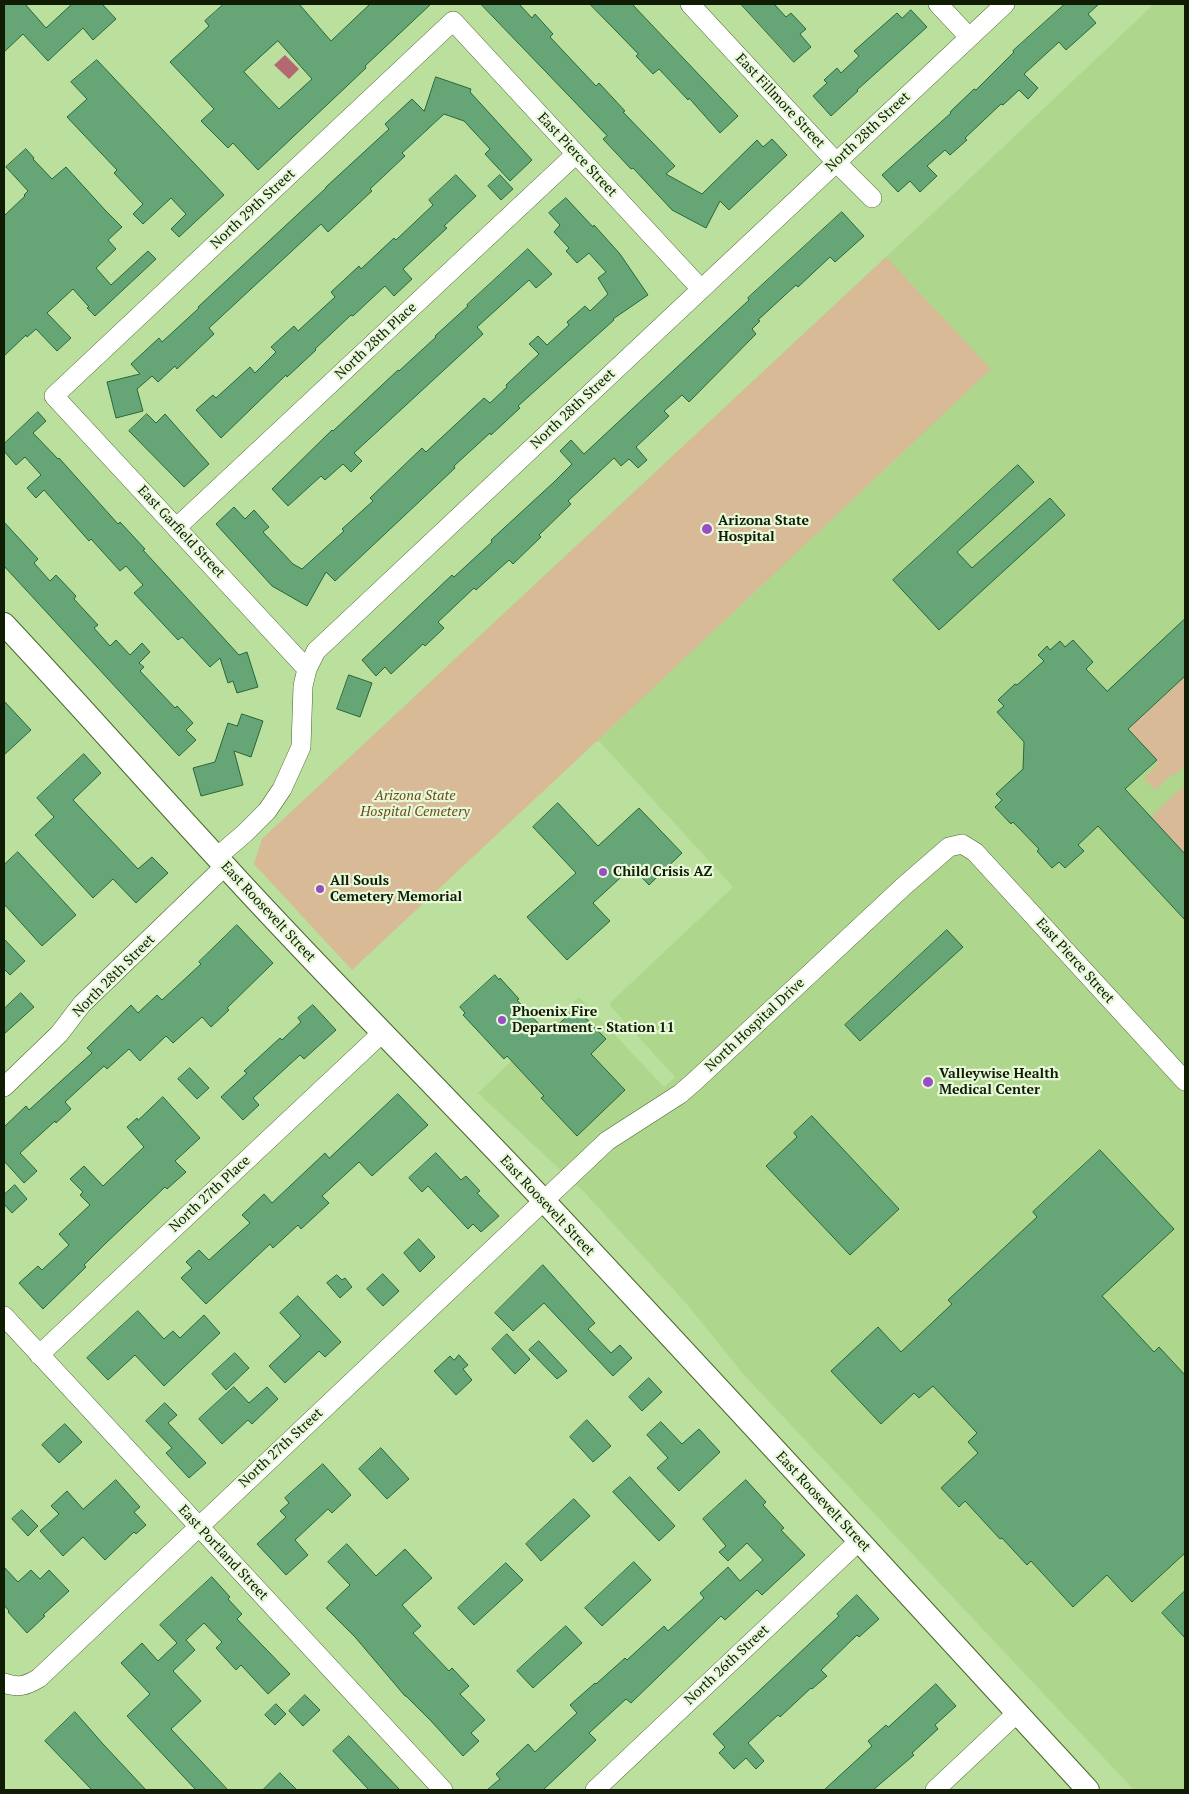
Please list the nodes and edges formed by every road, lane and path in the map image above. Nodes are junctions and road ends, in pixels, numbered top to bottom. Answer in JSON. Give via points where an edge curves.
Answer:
{"nodes":[{"id":1,"x":690,"y":4,"type":"edge"},
{"id":2,"x":938,"y":4,"type":"edge"},
{"id":3,"x":1005,"y":4,"type":"edge"},
{"id":4,"x":453,"y":21,"type":"joint"},
{"id":5,"x":969,"y":37,"type":"junction"},
{"id":6,"x":576,"y":154,"type":"junction"},
{"id":7,"x":836,"y":162,"type":"junction"},
{"id":8,"x":872,"y":198,"type":"dead end"},
{"id":9,"x":701,"y":289,"type":"junction"},
{"id":10,"x":54,"y":396,"type":"joint"},
{"id":11,"x":176,"y":528,"type":"junction"},
{"id":12,"x":4,"y":624,"type":"edge"},
{"id":13,"x":307,"y":669,"type":"junction"},
{"id":14,"x":962,"y":844,"type":"joint"},
{"id":15,"x":221,"y":862,"type":"junction"},
{"id":16,"x":382,"y":1033,"type":"junction"},
{"id":17,"x":1185,"y":1081,"type":"edge"},
{"id":18,"x":4,"y":1087,"type":"edge"},
{"id":19,"x":544,"y":1201,"type":"junction"},
{"id":20,"x":4,"y":1316,"type":"edge"},
{"id":21,"x":39,"y":1355,"type":"junction"},
{"id":22,"x":198,"y":1526,"type":"junction"},
{"id":23,"x":859,"y":1541,"type":"junction"},
{"id":24,"x":9,"y":1685,"type":"edge"},
{"id":25,"x":1017,"y":1713,"type":"junction"},
{"id":26,"x":443,"y":1790,"type":"edge"},
{"id":27,"x":595,"y":1790,"type":"edge"},
{"id":28,"x":935,"y":1790,"type":"edge"},
{"id":29,"x":1088,"y":1790,"type":"edge"}],
"edges":[{"from":1,"to":7,"type":"street","name":"East Fillmore Street"},
{"from":2,"to":5,"type":"street"},
{"from":3,"to":5,"type":"street","name":"North 28th Street"},
{"from":4,"to":6,"type":"street","name":"East Pierce Street"},
{"from":4,"to":10,"type":"street","name":"North 29th Street"},
{"from":5,"to":7,"type":"street","name":"North 28th Street"},
{"from":6,"to":9,"type":"street","name":"East Pierce Street"},
{"from":6,"to":11,"type":"street","name":"North 28th Place"},
{"from":7,"to":8,"type":"street","name":"East Fillmore Street"},
{"from":7,"to":9,"type":"street","name":"North 28th Street"},
{"from":9,"to":13,"type":"street","name":"North 28th Street","via":[[338,630],[316,652]]},
{"from":10,"to":11,"type":"street","name":"East Garfield Street"},
{"from":11,"to":13,"type":"street","name":"East Garfield Street"},
{"from":12,"to":15,"type":"street","name":"East Roosevelt Street"},
{"from":13,"to":15,"type":"street","name":"North 28th Street","via":[[303,686],[301,747],[282,789],[267,811]]},
{"from":14,"to":17,"type":"street","name":"East Pierce Street","via":[[975,852]]},
{"from":14,"to":19,"type":"street","name":"North Hospital Drive","via":[[949,847],[904,886],[680,1094],[607,1141]]},
{"from":15,"to":16,"type":"street","name":"East Roosevelt Street"},
{"from":15,"to":18,"type":"street","name":"North 28th Street","via":[[82,1004],[59,1034]]},
{"from":16,"to":19,"type":"street","name":"East Roosevelt Street"},
{"from":16,"to":21,"type":"street","name":"North 27th Place"},
{"from":19,"to":22,"type":"street","name":"North 27th Street"},
{"from":19,"to":23,"type":"street","name":"East Roosevelt Street"},
{"from":20,"to":21,"type":"street","name":"East Portland Street"},
{"from":21,"to":22,"type":"street","name":"East Portland Street"},
{"from":22,"to":24,"type":"street","name":"North 27th Street","via":[[39,1678],[28,1686]]},
{"from":22,"to":26,"type":"street","name":"East Portland Street"},
{"from":23,"to":25,"type":"street","name":"East Roosevelt Street"},
{"from":23,"to":27,"type":"street","name":"North 26th Street"},
{"from":25,"to":28,"type":"street"},
{"from":25,"to":29,"type":"street","name":"East Roosevelt Street"}]}
